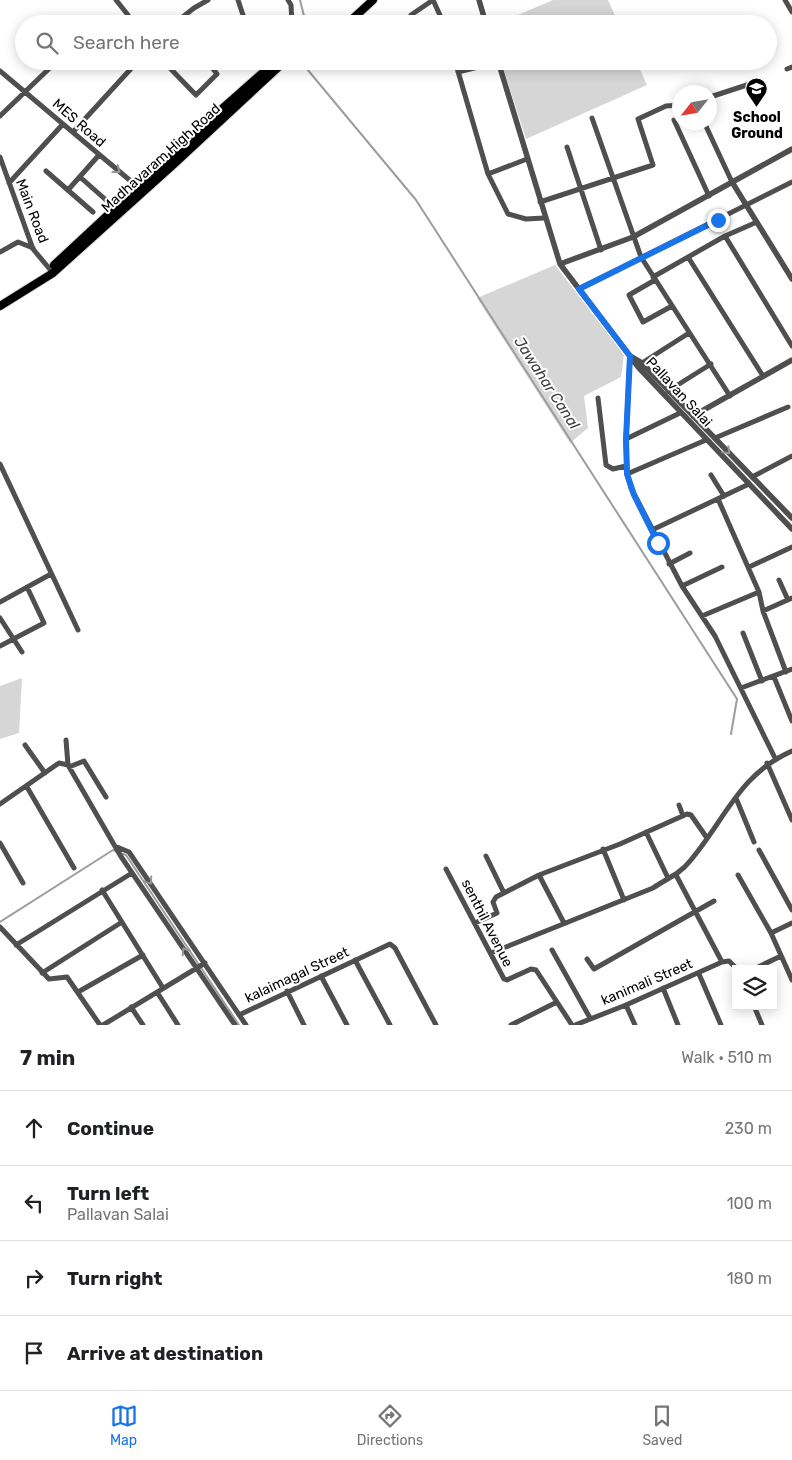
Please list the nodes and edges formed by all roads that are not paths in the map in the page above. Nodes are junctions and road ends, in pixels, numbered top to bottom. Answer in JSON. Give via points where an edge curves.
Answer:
{"nodes":[{"id":1,"x":116,"y":0,"type":"edge"},
{"id":2,"x":208,"y":0,"type":"edge"},
{"id":3,"x":238,"y":0,"type":"edge"},
{"id":4,"x":373,"y":0,"type":"edge"},
{"id":5,"x":433,"y":0,"type":"edge"},
{"id":6,"x":479,"y":0,"type":"edge"},
{"id":7,"x":785,"y":0,"type":"edge"},
{"id":8,"x":291,"y":2,"type":"edge"},
{"id":9,"x":792,"y":12,"type":"edge"},
{"id":10,"x":127,"y":15,"type":"edge"},
{"id":11,"x":184,"y":15,"type":"edge"},
{"id":12,"x":243,"y":15,"type":"edge"},
{"id":13,"x":292,"y":15,"type":"edge"},
{"id":14,"x":356,"y":15,"type":"edge"},
{"id":15,"x":411,"y":15,"type":"dead end"},
{"id":16,"x":440,"y":15,"type":"edge"},
{"id":17,"x":483,"y":15,"type":"edge"},
{"id":18,"x":47,"y":70,"type":"edge"},
{"id":19,"x":130,"y":70,"type":"edge"},
{"id":20,"x":172,"y":70,"type":"edge"},
{"id":21,"x":214,"y":70,"type":"edge"},
{"id":22,"x":465,"y":70,"type":"edge"},
{"id":23,"x":501,"y":70,"type":"edge"},
{"id":24,"x":0,"y":71,"type":"edge"},
{"id":25,"x":269,"y":71,"type":"edge"},
{"id":26,"x":458,"y":72,"type":"joint"},
{"id":27,"x":750,"y":84,"type":"dead end"},
{"id":28,"x":25,"y":91,"type":"junction"},
{"id":29,"x":717,"y":95,"type":"edge"},
{"id":30,"x":672,"y":106,"type":"edge"},
{"id":31,"x":0,"y":116,"type":"edge"},
{"id":32,"x":592,"y":118,"type":"dead end"},
{"id":33,"x":63,"y":124,"type":"junction"},
{"id":34,"x":679,"y":130,"type":"edge"},
{"id":35,"x":708,"y":130,"type":"edge"},
{"id":36,"x":73,"y":132,"type":"junction"},
{"id":37,"x":567,"y":147,"type":"dead end"},
{"id":38,"x":792,"y":149,"type":"edge"},
{"id":39,"x":99,"y":155,"type":"junction"},
{"id":40,"x":0,"y":158,"type":"edge"},
{"id":41,"x":527,"y":159,"type":"junction"},
{"id":42,"x":46,"y":171,"type":"dead end"},
{"id":43,"x":488,"y":174,"type":"junction"},
{"id":44,"x":80,"y":177,"type":"junction"},
{"id":45,"x":614,"y":179,"type":"junction"},
{"id":46,"x":9,"y":182,"type":"junction"},
{"id":47,"x":732,"y":182,"type":"junction"},
{"id":48,"x":792,"y":182,"type":"edge"},
{"id":49,"x":140,"y":189,"type":"junction"},
{"id":50,"x":582,"y":189,"type":"junction"},
{"id":51,"x":68,"y":190,"type":"junction"},
{"id":52,"x":709,"y":196,"type":"junction"},
{"id":53,"x":106,"y":200,"type":"dead end"},
{"id":54,"x":540,"y":202,"type":"junction"},
{"id":55,"x":747,"y":204,"type":"junction"},
{"id":56,"x":93,"y":212,"type":"dead end"},
{"id":57,"x":544,"y":218,"type":"junction"},
{"id":58,"x":757,"y":222,"type":"junction"},
{"id":59,"x":725,"y":236,"type":"junction"},
{"id":60,"x":633,"y":237,"type":"junction"},
{"id":61,"x":33,"y":249,"type":"junction"},
{"id":62,"x":601,"y":250,"type":"junction"},
{"id":63,"x":0,"y":252,"type":"edge"},
{"id":64,"x":641,"y":257,"type":"junction"},
{"id":65,"x":688,"y":257,"type":"junction"},
{"id":66,"x":560,"y":264,"type":"junction"},
{"id":67,"x":51,"y":271,"type":"junction"},
{"id":68,"x":654,"y":279,"type":"junction"},
{"id":69,"x":792,"y":279,"type":"edge"},
{"id":70,"x":579,"y":289,"type":"junction"},
{"id":71,"x":0,"y":301,"type":"edge"},
{"id":72,"x":0,"y":306,"type":"edge"},
{"id":73,"x":672,"y":306,"type":"junction"},
{"id":74,"x":689,"y":333,"type":"junction"},
{"id":75,"x":792,"y":346,"type":"edge"},
{"id":76,"x":630,"y":356,"type":"junction"},
{"id":77,"x":792,"y":360,"type":"edge"},
{"id":78,"x":642,"y":363,"type":"junction"},
{"id":79,"x":711,"y":364,"type":"junction"},
{"id":80,"x":763,"y":376,"type":"junction"},
{"id":81,"x":668,"y":391,"type":"junction"},
{"id":82,"x":730,"y":396,"type":"junction"},
{"id":83,"x":598,"y":398,"type":"dead end"},
{"id":84,"x":788,"y":407,"type":"dead end"},
{"id":85,"x":680,"y":413,"type":"junction"},
{"id":86,"x":693,"y":416,"type":"junction"},
{"id":87,"x":715,"y":438,"type":"junction"},
{"id":88,"x":626,"y":439,"type":"junction"},
{"id":89,"x":706,"y":440,"type":"junction"},
{"id":90,"x":792,"y":456,"type":"edge"},
{"id":91,"x":0,"y":464,"type":"edge"},
{"id":92,"x":626,"y":466,"type":"junction"},
{"id":93,"x":627,"y":474,"type":"junction"},
{"id":94,"x":711,"y":475,"type":"dead end"},
{"id":95,"x":752,"y":477,"type":"junction"},
{"id":96,"x":749,"y":484,"type":"junction"},
{"id":97,"x":724,"y":496,"type":"junction"},
{"id":98,"x":718,"y":499,"type":"junction"},
{"id":99,"x":792,"y":518,"type":"edge"},
{"id":100,"x":792,"y":529,"type":"edge"},
{"id":101,"x":652,"y":530,"type":"junction"},
{"id":102,"x":792,"y":547,"type":"edge"},
{"id":103,"x":690,"y":553,"type":"dead end"},
{"id":104,"x":670,"y":564,"type":"junction"},
{"id":105,"x":722,"y":567,"type":"dead end"},
{"id":106,"x":749,"y":567,"type":"junction"},
{"id":107,"x":51,"y":574,"type":"junction"},
{"id":108,"x":779,"y":580,"type":"dead end"},
{"id":109,"x":682,"y":586,"type":"junction"},
{"id":110,"x":27,"y":587,"type":"junction"},
{"id":111,"x":759,"y":592,"type":"junction"},
{"id":112,"x":790,"y":599,"type":"edge"},
{"id":113,"x":0,"y":602,"type":"edge"},
{"id":114,"x":763,"y":611,"type":"junction"},
{"id":115,"x":702,"y":616,"type":"junction"},
{"id":116,"x":0,"y":618,"type":"edge"},
{"id":117,"x":78,"y":630,"type":"dead end"},
{"id":118,"x":743,"y":633,"type":"dead end"},
{"id":119,"x":13,"y":639,"type":"junction"},
{"id":120,"x":0,"y":646,"type":"edge"},
{"id":121,"x":22,"y":652,"type":"dead end"},
{"id":122,"x":792,"y":669,"type":"edge"},
{"id":123,"x":786,"y":672,"type":"junction"},
{"id":124,"x":774,"y":677,"type":"junction"},
{"id":125,"x":762,"y":681,"type":"junction"},
{"id":126,"x":741,"y":688,"type":"junction"},
{"id":127,"x":792,"y":721,"type":"edge"},
{"id":128,"x":66,"y":740,"type":"dead end"},
{"id":129,"x":25,"y":745,"type":"dead end"},
{"id":130,"x":792,"y":751,"type":"edge"},
{"id":131,"x":775,"y":758,"type":"junction"},
{"id":132,"x":767,"y":763,"type":"junction"},
{"id":133,"x":68,"y":766,"type":"junction"},
{"id":134,"x":46,"y":773,"type":"junction"},
{"id":135,"x":27,"y":787,"type":"junction"},
{"id":136,"x":106,"y":797,"type":"dead end"},
{"id":137,"x":736,"y":798,"type":"junction"},
{"id":138,"x":0,"y":804,"type":"edge"},
{"id":139,"x":678,"y":805,"type":"dead end"},
{"id":140,"x":684,"y":816,"type":"junction"},
{"id":141,"x":792,"y":820,"type":"edge"},
{"id":142,"x":646,"y":832,"type":"junction"},
{"id":143,"x":707,"y":838,"type":"junction"},
{"id":144,"x":754,"y":842,"type":"dead end"},
{"id":145,"x":0,"y":843,"type":"edge"},
{"id":146,"x":603,"y":849,"type":"junction"},
{"id":147,"x":758,"y":850,"type":"dead end"},
{"id":148,"x":119,"y":851,"type":"junction"},
{"id":149,"x":486,"y":856,"type":"dead end"},
{"id":150,"x":74,"y":868,"type":"dead end"},
{"id":151,"x":446,"y":868,"type":"dead end"},
{"id":152,"x":132,"y":873,"type":"junction"},
{"id":153,"x":539,"y":874,"type":"junction"},
{"id":154,"x":676,"y":875,"type":"junction"},
{"id":155,"x":738,"y":875,"type":"dead end"},
{"id":156,"x":668,"y":878,"type":"junction"},
{"id":157,"x":23,"y":883,"type":"dead end"},
{"id":158,"x":102,"y":890,"type":"junction"},
{"id":159,"x":504,"y":893,"type":"junction"},
{"id":160,"x":624,"y":900,"type":"junction"},
{"id":161,"x":714,"y":902,"type":"dead end"},
{"id":162,"x":792,"y":910,"type":"edge"},
{"id":163,"x":698,"y":912,"type":"junction"},
{"id":164,"x":122,"y":922,"type":"junction"},
{"id":165,"x":475,"y":923,"type":"junction"},
{"id":166,"x":792,"y":923,"type":"edge"},
{"id":167,"x":564,"y":924,"type":"junction"},
{"id":168,"x":0,"y":927,"type":"edge"},
{"id":169,"x":771,"y":933,"type":"junction"},
{"id":170,"x":16,"y":945,"type":"junction"},
{"id":171,"x":552,"y":950,"type":"dead end"},
{"id":172,"x":491,"y":953,"type":"junction"},
{"id":173,"x":143,"y":955,"type":"junction"},
{"id":174,"x":781,"y":956,"type":"junction"},
{"id":175,"x":587,"y":959,"type":"dead end"},
{"id":176,"x":355,"y":960,"type":"junction"},
{"id":177,"x":722,"y":962,"type":"junction"},
{"id":178,"x":204,"y":964,"type":"junction"},
{"id":179,"x":732,"y":965,"type":"edge"},
{"id":180,"x":762,"y":965,"type":"edge"},
{"id":181,"x":197,"y":968,"type":"junction"},
{"id":182,"x":42,"y":973,"type":"junction"},
{"id":183,"x":699,"y":974,"type":"junction"},
{"id":184,"x":320,"y":976,"type":"junction"},
{"id":185,"x":792,"y":980,"type":"edge"},
{"id":186,"x":164,"y":988,"type":"junction"},
{"id":187,"x":663,"y":988,"type":"junction"},
{"id":188,"x":287,"y":991,"type":"junction"},
{"id":189,"x":78,"y":992,"type":"junction"},
{"id":190,"x":157,"y":992,"type":"junction"},
{"id":191,"x":557,"y":1002,"type":"junction"},
{"id":192,"x":626,"y":1005,"type":"junction"},
{"id":193,"x":131,"y":1007,"type":"junction"},
{"id":194,"x":756,"y":1010,"type":"edge"},
{"id":195,"x":239,"y":1015,"type":"junction"},
{"id":196,"x":590,"y":1018,"type":"junction"},
{"id":197,"x":234,"y":1023,"type":"edge"},
{"id":198,"x":102,"y":1025,"type":"edge"},
{"id":199,"x":143,"y":1025,"type":"edge"},
{"id":200,"x":178,"y":1025,"type":"edge"},
{"id":201,"x":246,"y":1025,"type":"edge"},
{"id":202,"x":304,"y":1025,"type":"edge"},
{"id":203,"x":347,"y":1025,"type":"edge"},
{"id":204,"x":390,"y":1025,"type":"edge"},
{"id":205,"x":436,"y":1025,"type":"edge"},
{"id":206,"x":511,"y":1025,"type":"edge"},
{"id":207,"x":573,"y":1025,"type":"edge"},
{"id":208,"x":635,"y":1025,"type":"edge"},
{"id":209,"x":678,"y":1025,"type":"edge"},
{"id":210,"x":721,"y":1025,"type":"edge"},
{"id":211,"x":762,"y":1025,"type":"edge"}],
"edges":[{"from":1,"to":10,"type":"street"},
{"from":2,"to":11,"type":"street"},
{"from":3,"to":12,"type":"street"},
{"from":4,"to":14,"type":"main road"},
{"from":5,"to":15,"type":"street"},
{"from":5,"to":16,"type":"street"},
{"from":6,"to":17,"type":"street"},
{"from":7,"to":9,"type":"street"},
{"from":8,"to":13,"type":"street"},
{"from":18,"to":28,"type":"street"},
{"from":19,"to":36,"type":"street"},
{"from":20,"to":21,"type":"street","via":[[196,95],[217,74]]},
{"from":22,"to":26,"type":"street"},
{"from":23,"to":41,"type":"street","name":"Pallavan Salai"},
{"from":24,"to":28,"type":"street","name":"MES Road"},
{"from":25,"to":49,"type":"main road","name":"Madhavaram High Road"},
{"from":26,"to":43,"type":"street"},
{"from":27,"to":29,"type":"street"},
{"from":28,"to":31,"type":"street"},
{"from":28,"to":33,"type":"street","name":"MES Road"},
{"from":30,"to":45,"type":"street","via":[[638,119],[653,165]]},
{"from":32,"to":45,"type":"street"},
{"from":33,"to":36,"type":"street","name":"MES Road"},
{"from":33,"to":46,"type":"street"},
{"from":34,"to":52,"type":"street"},
{"from":35,"to":47,"type":"street"},
{"from":36,"to":39,"type":"street","name":"MES Road"},
{"from":37,"to":50,"type":"street"},
{"from":38,"to":47,"type":"street"},
{"from":39,"to":44,"type":"street"},
{"from":39,"to":49,"type":"street","name":"MES Road","one_way":true},
{"from":40,"to":46,"type":"street","name":"Main Road"},
{"from":41,"to":43,"type":"street"},
{"from":41,"to":54,"type":"street","name":"Pallavan Salai"},
{"from":42,"to":51,"type":"street"},
{"from":43,"to":57,"type":"street","via":[[508,214],[526,219]]},
{"from":44,"to":51,"type":"street"},
{"from":44,"to":53,"type":"street"},
{"from":45,"to":50,"type":"street"},
{"from":45,"to":60,"type":"street"},
{"from":46,"to":61,"type":"street","name":"Main Road"},
{"from":47,"to":52,"type":"street"},
{"from":47,"to":55,"type":"street"},
{"from":48,"to":55,"type":"street"},
{"from":49,"to":67,"type":"main road","name":"Madhavaram High Road"},
{"from":50,"to":54,"type":"street"},
{"from":50,"to":62,"type":"street"},
{"from":51,"to":56,"type":"street"},
{"from":52,"to":60,"type":"street"},
{"from":54,"to":57,"type":"street","name":"Pallavan Salai"},
{"from":55,"to":58,"type":"street"},
{"from":55,"to":64,"type":"street"},
{"from":57,"to":66,"type":"street","name":"Pallavan Salai"},
{"from":58,"to":59,"type":"street"},
{"from":58,"to":69,"type":"street"},
{"from":59,"to":65,"type":"street"},
{"from":59,"to":75,"type":"street"},
{"from":60,"to":62,"type":"street"},
{"from":60,"to":64,"type":"street"},
{"from":61,"to":63,"type":"street","via":[[18,242]]},
{"from":61,"to":67,"type":"street","name":"Main Road"},
{"from":62,"to":66,"type":"street"},
{"from":64,"to":68,"type":"street"},
{"from":64,"to":70,"type":"street"},
{"from":65,"to":68,"type":"street"},
{"from":65,"to":80,"type":"street"},
{"from":66,"to":70,"type":"street","name":"Pallavan Salai"},
{"from":67,"to":71,"type":"main road"},
{"from":67,"to":72,"type":"main road"},
{"from":68,"to":73,"type":"street"},
{"from":68,"to":73,"type":"street","via":[[629,295],[644,322]]},
{"from":70,"to":76,"type":"street","name":"Pallavan Salai"},
{"from":73,"to":74,"type":"street"},
{"from":74,"to":78,"type":"street"},
{"from":74,"to":79,"type":"street"},
{"from":76,"to":78,"type":"street"},
{"from":76,"to":85,"type":"street","name":"Pallavan Salai"},
{"from":76,"to":88,"type":"street"},
{"from":77,"to":80,"type":"street"},
{"from":78,"to":81,"type":"street"},
{"from":79,"to":81,"type":"street"},
{"from":79,"to":82,"type":"street"},
{"from":80,"to":82,"type":"street"},
{"from":81,"to":86,"type":"street"},
{"from":82,"to":86,"type":"street"},
{"from":83,"to":92,"type":"street","via":[[606,465],[613,469]]},
{"from":84,"to":87,"type":"street"},
{"from":85,"to":88,"type":"street"},
{"from":85,"to":89,"type":"street","name":"Pallavan Salai"},
{"from":86,"to":87,"type":"street"},
{"from":87,"to":95,"type":"street","one_way":true},
{"from":88,"to":92,"type":"street"},
{"from":89,"to":93,"type":"street"},
{"from":89,"to":96,"type":"street","name":"Pallavan Salai"},
{"from":90,"to":95,"type":"street"},
{"from":91,"to":107,"type":"street"},
{"from":92,"to":93,"type":"street"},
{"from":93,"to":101,"type":"street"},
{"from":94,"to":97,"type":"street"},
{"from":95,"to":99,"type":"street"},
{"from":96,"to":97,"type":"street"},
{"from":96,"to":100,"type":"street","name":"Pallavan Salai"},
{"from":97,"to":98,"type":"street"},
{"from":98,"to":101,"type":"street"},
{"from":98,"to":106,"type":"street"},
{"from":101,"to":104,"type":"street"},
{"from":102,"to":106,"type":"street"},
{"from":103,"to":104,"type":"street"},
{"from":104,"to":109,"type":"street"},
{"from":105,"to":109,"type":"street"},
{"from":106,"to":111,"type":"street"},
{"from":107,"to":110,"type":"street"},
{"from":107,"to":117,"type":"street"},
{"from":108,"to":112,"type":"street"},
{"from":109,"to":115,"type":"street"},
{"from":110,"to":113,"type":"street"},
{"from":110,"to":119,"type":"street","via":[[44,623]]},
{"from":111,"to":114,"type":"street"},
{"from":111,"to":115,"type":"street"},
{"from":112,"to":114,"type":"street"},
{"from":114,"to":123,"type":"street"},
{"from":115,"to":126,"type":"street"},
{"from":116,"to":119,"type":"street"},
{"from":118,"to":125,"type":"street"},
{"from":119,"to":120,"type":"street"},
{"from":119,"to":121,"type":"street"},
{"from":122,"to":123,"type":"street"},
{"from":123,"to":124,"type":"street"},
{"from":124,"to":125,"type":"street"},
{"from":124,"to":127,"type":"street"},
{"from":125,"to":126,"type":"street"},
{"from":126,"to":131,"type":"street"},
{"from":128,"to":133,"type":"street"},
{"from":129,"to":134,"type":"street"},
{"from":130,"to":131,"type":"street"},
{"from":131,"to":132,"type":"street"},
{"from":132,"to":137,"type":"street"},
{"from":132,"to":141,"type":"street"},
{"from":133,"to":134,"type":"street","via":[[59,763]]},
{"from":133,"to":136,"type":"street","via":[[84,761]]},
{"from":133,"to":148,"type":"street","name":"kalaimagal Street"},
{"from":134,"to":135,"type":"street"},
{"from":135,"to":138,"type":"street"},
{"from":135,"to":150,"type":"street"},
{"from":137,"to":143,"type":"street"},
{"from":137,"to":144,"type":"street"},
{"from":139,"to":140,"type":"street"},
{"from":140,"to":142,"type":"street"},
{"from":140,"to":143,"type":"street","via":[[691,815]]},
{"from":142,"to":146,"type":"street"},
{"from":142,"to":156,"type":"street"},
{"from":143,"to":154,"type":"street"},
{"from":145,"to":157,"type":"street"},
{"from":146,"to":153,"type":"street"},
{"from":146,"to":160,"type":"street"},
{"from":147,"to":162,"type":"street"},
{"from":148,"to":152,"type":"street","name":"kalaimagal Street"},
{"from":148,"to":178,"type":"street","name":"kalaimagal Street","one_way":true,"via":[[130,852]]},
{"from":149,"to":159,"type":"street"},
{"from":151,"to":165,"type":"street","name":"senthil Avenue"},
{"from":152,"to":158,"type":"street"},
{"from":181,"to":152,"type":"street","name":"kalaimagal Street","one_way":true},
{"from":153,"to":159,"type":"street"},
{"from":153,"to":167,"type":"street"},
{"from":154,"to":156,"type":"street"},
{"from":154,"to":163,"type":"street"},
{"from":155,"to":169,"type":"street"},
{"from":156,"to":160,"type":"street"},
{"from":158,"to":164,"type":"street"},
{"from":158,"to":170,"type":"street"},
{"from":159,"to":165,"type":"street","via":[[494,899],[497,913]]},
{"from":160,"to":167,"type":"street"},
{"from":161,"to":163,"type":"street"},
{"from":163,"to":175,"type":"street","via":[[594,969]]},
{"from":163,"to":177,"type":"street"},
{"from":164,"to":173,"type":"street"},
{"from":164,"to":182,"type":"street"},
{"from":165,"to":172,"type":"street","name":"senthil Avenue"},
{"from":166,"to":169,"type":"street"},
{"from":167,"to":172,"type":"street"},
{"from":168,"to":170,"type":"street"},
{"from":169,"to":174,"type":"street"},
{"from":170,"to":182,"type":"street"},
{"from":171,"to":196,"type":"street"},
{"from":172,"to":191,"type":"street","name":"senthil Avenue","via":[[504,979],[536,970]]},
{"from":173,"to":186,"type":"street"},
{"from":173,"to":189,"type":"street"},
{"from":174,"to":180,"type":"street"},
{"from":174,"to":185,"type":"street"},
{"from":176,"to":184,"type":"street","name":"kalaimagal Street"},
{"from":176,"to":204,"type":"street"},
{"from":176,"to":205,"type":"street","name":"kalaimagal Street","via":[[390,944],[395,948]]},
{"from":177,"to":179,"type":"street","name":"kanimali Street","via":[[729,961]]},
{"from":177,"to":183,"type":"street","name":"kanimali Street"},
{"from":178,"to":181,"type":"street"},
{"from":178,"to":195,"type":"street","name":"kalaimagal Street"},
{"from":181,"to":186,"type":"street"},
{"from":181,"to":197,"type":"street","name":"kalaimagal Street"},
{"from":182,"to":189,"type":"street","via":[[49,979],[67,976]]},
{"from":183,"to":187,"type":"street","name":"kanimali Street"},
{"from":183,"to":210,"type":"street"},
{"from":184,"to":188,"type":"street","name":"kalaimagal Street"},
{"from":184,"to":203,"type":"street"},
{"from":186,"to":190,"type":"street"},
{"from":187,"to":192,"type":"street","name":"kanimali Street"},
{"from":187,"to":209,"type":"street"},
{"from":188,"to":195,"type":"street","name":"kalaimagal Street"},
{"from":188,"to":202,"type":"street"},
{"from":189,"to":198,"type":"street"},
{"from":190,"to":193,"type":"street"},
{"from":190,"to":200,"type":"street"},
{"from":191,"to":206,"type":"street"},
{"from":191,"to":207,"type":"street","name":"senthil Avenue"},
{"from":192,"to":196,"type":"street","name":"kanimali Street"},
{"from":192,"to":208,"type":"street"},
{"from":193,"to":198,"type":"street"},
{"from":193,"to":199,"type":"street"},
{"from":194,"to":211,"type":"street"},
{"from":195,"to":201,"type":"street"},
{"from":196,"to":207,"type":"street","name":"kanimali Street"}]}
